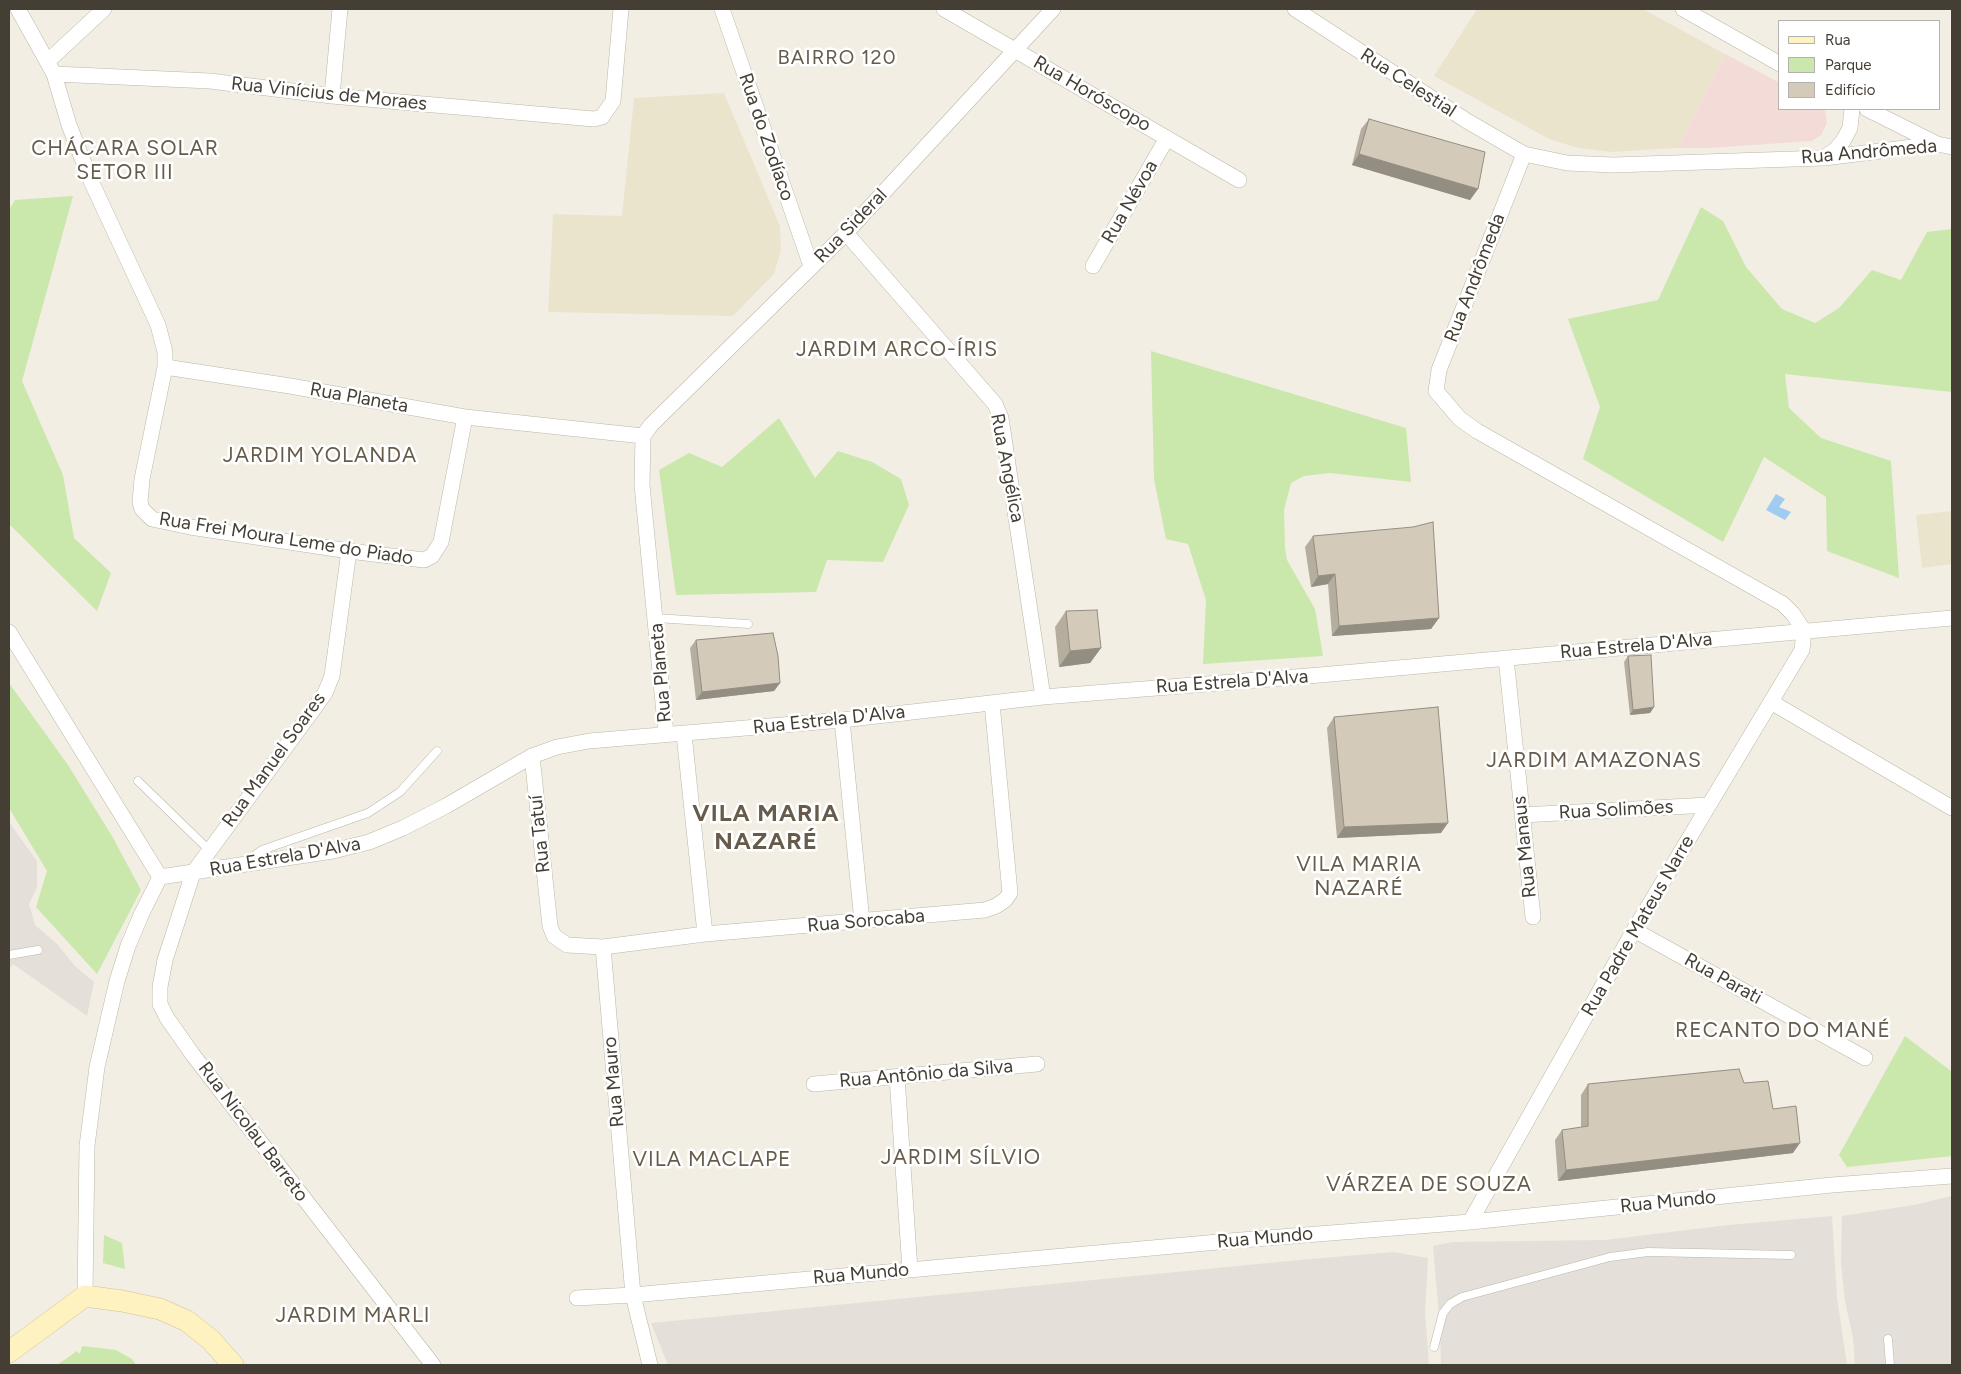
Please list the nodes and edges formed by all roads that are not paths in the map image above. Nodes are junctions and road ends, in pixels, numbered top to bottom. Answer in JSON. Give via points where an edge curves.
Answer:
{"nodes":[{"id":1,"x":18,"y":9,"type":"edge"},
{"id":2,"x":104,"y":9,"type":"edge"},
{"id":3,"x":340,"y":9,"type":"edge"},
{"id":4,"x":621,"y":9,"type":"edge"},
{"id":5,"x":722,"y":9,"type":"edge"},
{"id":6,"x":944,"y":9,"type":"edge"},
{"id":7,"x":1053,"y":9,"type":"edge"},
{"id":8,"x":1295,"y":9,"type":"edge"},
{"id":9,"x":1683,"y":9,"type":"edge"},
{"id":10,"x":1014,"y":50,"type":"junction"},
{"id":11,"x":1778,"y":63,"type":"edge"},
{"id":12,"x":51,"y":68,"type":"junction"},
{"id":13,"x":332,"y":96,"type":"junction"},
{"id":14,"x":1852,"y":110,"type":"edge"},
{"id":15,"x":1869,"y":110,"type":"edge"},
{"id":16,"x":1167,"y":138,"type":"junction"},
{"id":17,"x":1945,"y":146,"type":"edge"},
{"id":18,"x":1524,"y":154,"type":"junction"},
{"id":19,"x":1824,"y":158,"type":"junction"},
{"id":20,"x":1239,"y":180,"type":"dead end"},
{"id":21,"x":846,"y":233,"type":"junction"},
{"id":22,"x":811,"y":266,"type":"junction"},
{"id":23,"x":1093,"y":266,"type":"dead end"},
{"id":24,"x":166,"y":368,"type":"junction"},
{"id":25,"x":465,"y":417,"type":"junction"},
{"id":26,"x":643,"y":436,"type":"junction"},
{"id":27,"x":349,"y":551,"type":"junction"},
{"id":28,"x":656,"y":618,"type":"junction"},
{"id":29,"x":1952,"y":618,"type":"edge"},
{"id":30,"x":748,"y":624,"type":"dead end"},
{"id":31,"x":1804,"y":631,"type":"junction"},
{"id":32,"x":9,"y":632,"type":"edge"},
{"id":33,"x":1506,"y":658,"type":"junction"},
{"id":34,"x":1043,"y":696,"type":"junction"},
{"id":35,"x":1771,"y":702,"type":"junction"},
{"id":36,"x":992,"y":703,"type":"junction"},
{"id":37,"x":842,"y":720,"type":"junction"},
{"id":38,"x":666,"y":734,"type":"junction"},
{"id":39,"x":684,"y":734,"type":"junction"},
{"id":40,"x":437,"y":750,"type":"dead end"},
{"id":41,"x":532,"y":756,"type":"junction"},
{"id":42,"x":138,"y":781,"type":"dead end"},
{"id":43,"x":1709,"y":805,"type":"junction"},
{"id":44,"x":1952,"y":808,"type":"edge"},
{"id":45,"x":1522,"y":815,"type":"junction"},
{"id":46,"x":209,"y":850,"type":"junction"},
{"id":47,"x":241,"y":866,"type":"junction"},
{"id":48,"x":194,"y":873,"type":"junction"},
{"id":49,"x":160,"y":877,"type":"junction"},
{"id":50,"x":548,"y":911,"type":"joint"},
{"id":51,"x":1533,"y":917,"type":"dead end"},
{"id":52,"x":862,"y":922,"type":"junction"},
{"id":53,"x":1634,"y":930,"type":"junction"},
{"id":54,"x":705,"y":934,"type":"junction"},
{"id":55,"x":603,"y":947,"type":"junction"},
{"id":56,"x":38,"y":950,"type":"dead end"},
{"id":57,"x":9,"y":955,"type":"edge"},
{"id":58,"x":1865,"y":1058,"type":"dead end"},
{"id":59,"x":1037,"y":1064,"type":"dead end"},
{"id":60,"x":897,"y":1077,"type":"junction"},
{"id":61,"x":814,"y":1084,"type":"dead end"},
{"id":62,"x":1952,"y":1176,"type":"edge"},
{"id":63,"x":1470,"y":1222,"type":"junction"},
{"id":64,"x":1791,"y":1256,"type":"dead end"},
{"id":65,"x":910,"y":1270,"type":"junction"},
{"id":66,"x":633,"y":1295,"type":"junction"},
{"id":67,"x":85,"y":1296,"type":"junction"},
{"id":68,"x":577,"y":1298,"type":"dead end"},
{"id":69,"x":1888,"y":1339,"type":"dead end"},
{"id":70,"x":1434,"y":1347,"type":"dead end"},
{"id":71,"x":9,"y":1352,"type":"edge"},
{"id":72,"x":233,"y":1365,"type":"edge"},
{"id":73,"x":433,"y":1365,"type":"edge"},
{"id":74,"x":650,"y":1365,"type":"edge"},
{"id":75,"x":1890,"y":1365,"type":"edge"}],
"edges":[{"from":1,"to":12,"type":"street"},
{"from":2,"to":12,"type":"street"},
{"from":3,"to":13,"type":"street"},
{"from":4,"to":13,"type":"street","name":"Rua Vinícius de Moraes","via":[[613,101],[602,117],[594,119]]},
{"from":5,"to":22,"type":"street","name":"Rua do Zodíaco"},
{"from":6,"to":10,"type":"street","name":"Rua Horóscopo"},
{"from":7,"to":10,"type":"street","name":"Rua Sideral"},
{"from":8,"to":18,"type":"street","name":"Rua Celestial","via":[[1467,121]]},
{"from":9,"to":11,"type":"street"},
{"from":10,"to":16,"type":"street","name":"Rua Horóscopo"},
{"from":10,"to":21,"type":"street","name":"Rua Sideral"},
{"from":12,"to":13,"type":"street","name":"Rua Vinícius de Moraes","via":[[210,81]]},
{"from":12,"to":24,"type":"street","via":[[91,181],[160,332]]},
{"from":14,"to":19,"type":"street","via":[[1850,128],[1843,141]]},
{"from":15,"to":17,"type":"street"},
{"from":16,"to":20,"type":"street","name":"Rua Horóscopo"},
{"from":16,"to":23,"type":"street","name":"Rua Névoa"},
{"from":17,"to":19,"type":"street","name":"Rua Andrômeda"},
{"from":18,"to":19,"type":"street","name":"Rua Andrômeda","via":[[1567,163],[1613,165]]},
{"from":18,"to":31,"type":"street","name":"Rua Andrômeda","via":[[1440,370],[1436,391],[1460,420],[1783,604],[1794,614]]},
{"from":21,"to":22,"type":"street","name":"Rua Sideral"},
{"from":21,"to":34,"type":"street","name":"Rua Angélica","via":[[995,404],[1001,418]]},
{"from":22,"to":26,"type":"street","name":"Rua Sideral"},
{"from":24,"to":25,"type":"street","name":"Rua Planeta","via":[[318,390]]},
{"from":24,"to":27,"type":"street","name":"Rua Frei Moura Leme do Piado","via":[[142,479],[140,502],[146,514],[152,519],[190,527]]},
{"from":25,"to":26,"type":"street","name":"Rua Planeta"},
{"from":25,"to":27,"type":"street","name":"Rua Frei Moura Leme do Piado","via":[[441,542],[432,556],[412,560]]},
{"from":26,"to":28,"type":"street","name":"Rua Planeta","via":[[642,485]]},
{"from":27,"to":46,"type":"street","name":"Rua Manuel Soares","via":[[336,658],[325,693]]},
{"from":28,"to":30,"type":"lane"},
{"from":28,"to":38,"type":"street","name":"Rua Planeta"},
{"from":29,"to":31,"type":"street","name":"Rua Estrela D'Alva"},
{"from":31,"to":33,"type":"street","name":"Rua Estrela D'Alva"},
{"from":31,"to":35,"type":"street","name":"Rua Padre Mateus Narre","via":[[1802,650]]},
{"from":32,"to":49,"type":"street"},
{"from":33,"to":34,"type":"street","name":"Rua Estrela D'Alva"},
{"from":33,"to":45,"type":"street","name":"Rua Manaus"},
{"from":34,"to":36,"type":"street","name":"Rua Estrela D'Alva"},
{"from":35,"to":43,"type":"street","name":"Rua Padre Mateus Narre"},
{"from":35,"to":44,"type":"street"},
{"from":36,"to":37,"type":"street","name":"Rua Estrela D'Alva"},
{"from":36,"to":52,"type":"street","name":"Rua Sorocaba","via":[[1010,893],[1006,900],[985,910]]},
{"from":37,"to":39,"type":"street","name":"Rua Estrela D'Alva"},
{"from":37,"to":52,"type":"street"},
{"from":38,"to":39,"type":"street","name":"Rua Estrela D'Alva"},
{"from":38,"to":41,"type":"street","name":"Rua Estrela D'Alva","via":[[589,741]]},
{"from":39,"to":54,"type":"street"},
{"from":40,"to":47,"type":"lane","via":[[400,792],[376,809],[262,850]]},
{"from":41,"to":47,"type":"street","name":"Rua Estrela D'Alva","via":[[446,806],[369,842]]},
{"from":41,"to":50,"type":"street","name":"Rua Tatuí"},
{"from":42,"to":46,"type":"lane"},
{"from":43,"to":45,"type":"street","name":"Rua Solimões"},
{"from":43,"to":53,"type":"street","name":"Rua Padre Mateus Narre"},
{"from":45,"to":51,"type":"street","name":"Rua Manaus"},
{"from":46,"to":48,"type":"street","name":"Rua Manuel Soares"},
{"from":47,"to":48,"type":"street","name":"Rua Estrela D'Alva"},
{"from":48,"to":49,"type":"street","name":"Rua Estrela D'Alva"},
{"from":48,"to":73,"type":"street","name":"Rua Nicolau Barreto","via":[[165,960],[160,1004],[188,1047]]},
{"from":49,"to":67,"type":"street","via":[[128,946],[97,1067],[87,1146]]},
{"from":50,"to":55,"type":"street","name":"Rua Sorocaba","via":[[550,926],[560,941],[567,945]]},
{"from":52,"to":54,"type":"street","name":"Rua Sorocaba"},
{"from":53,"to":58,"type":"street","name":"Rua Parati"},
{"from":53,"to":63,"type":"street","name":"Rua Padre Mateus Narre"},
{"from":54,"to":55,"type":"street","name":"Rua Sorocaba"},
{"from":55,"to":66,"type":"street","name":"Rua Mauro"},
{"from":56,"to":57,"type":"lane"},
{"from":59,"to":60,"type":"street","name":"Rua Antônio da Silva"},
{"from":60,"to":61,"type":"street","name":"Rua Antônio da Silva"},
{"from":60,"to":65,"type":"street"},
{"from":62,"to":63,"type":"street","name":"Rua Mundo"},
{"from":63,"to":65,"type":"street","name":"Rua Mundo"},
{"from":64,"to":70,"type":"lane","via":[[1648,1252],[1610,1257],[1462,1297],[1443,1313]]},
{"from":65,"to":66,"type":"street","name":"Rua Mundo"},
{"from":66,"to":68,"type":"street","name":"Rua Mundo"},
{"from":66,"to":74,"type":"street","name":"Rua Mauro"},
{"from":67,"to":71,"type":"street"},
{"from":67,"to":72,"type":"street","via":[[122,1300],[160,1310],[187,1322],[211,1340]]},
{"from":69,"to":75,"type":"lane"}]}
